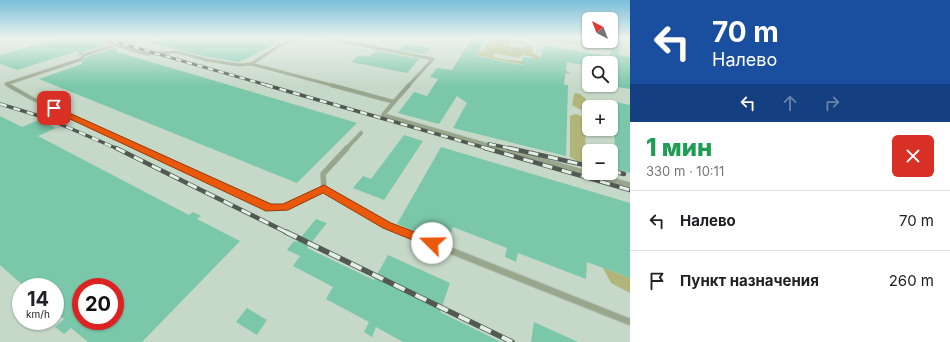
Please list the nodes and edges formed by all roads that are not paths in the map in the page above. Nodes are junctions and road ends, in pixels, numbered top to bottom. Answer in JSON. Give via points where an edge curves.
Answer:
{"nodes":[{"id":1,"x":87,"y":54,"type":"edge"},
{"id":2,"x":185,"y":54,"type":"edge"},
{"id":3,"x":266,"y":54,"type":"edge"},
{"id":4,"x":411,"y":54,"type":"edge"},
{"id":5,"x":251,"y":64,"type":"junction"},
{"id":6,"x":394,"y":102,"type":"junction"},
{"id":7,"x":361,"y":133,"type":"dead end"},
{"id":8,"x":630,"y":185,"type":"edge"},
{"id":9,"x":324,"y":188,"type":"junction"},
{"id":10,"x":630,"y":322,"type":"edge"}],
"edges":[{"from":1,"to":9,"type":"lane","via":[[82,59],[6,84],[31,98],[270,208],[284,208]]},
{"from":2,"to":5,"type":"lane","via":[[239,65]]},
{"from":3,"to":5,"type":"lane"},
{"from":4,"to":6,"type":"lane","via":[[433,58]]},
{"from":5,"to":6,"type":"lane"},
{"from":6,"to":8,"type":"lane","via":[[383,115]]},
{"from":7,"to":9,"type":"lane","via":[[323,174]]},
{"from":9,"to":10,"type":"lane","via":[[387,225]]}]}
